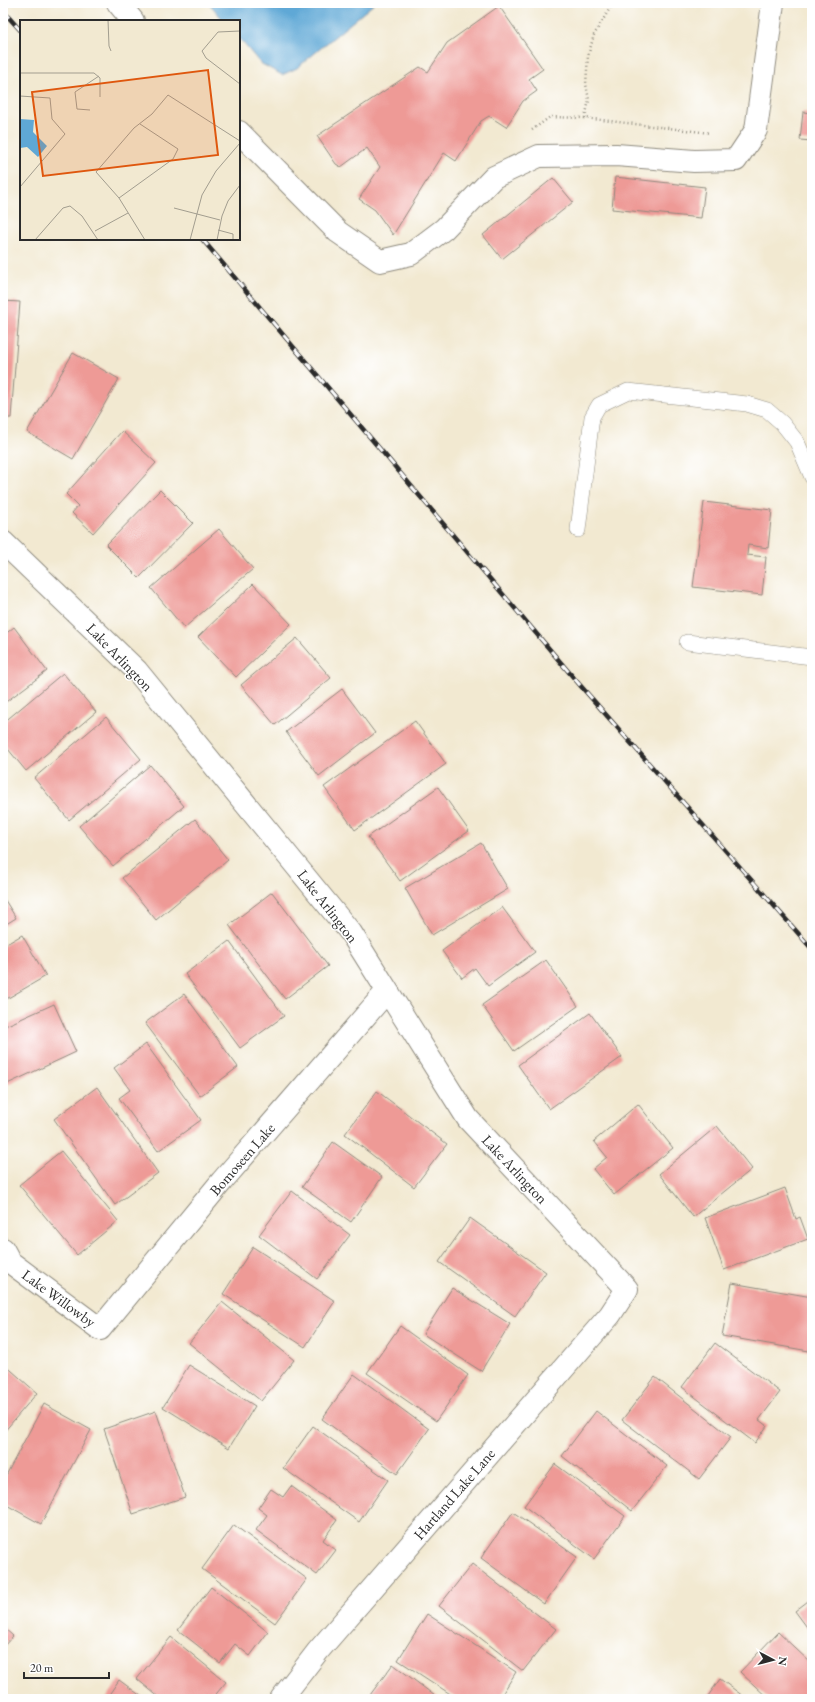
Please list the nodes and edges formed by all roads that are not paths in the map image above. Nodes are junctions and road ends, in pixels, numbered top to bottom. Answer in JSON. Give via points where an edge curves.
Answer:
{"nodes":[{"id":1,"x":118,"y":3,"type":"edge"},
{"id":2,"x":773,"y":3,"type":"edge"},
{"id":3,"x":132,"y":20,"type":"edge"},
{"id":4,"x":240,"y":133,"type":"edge"},
{"id":5,"x":812,"y":477,"type":"edge"},
{"id":6,"x":578,"y":530,"type":"dead end"},
{"id":7,"x":3,"y":542,"type":"edge"},
{"id":8,"x":687,"y":642,"type":"dead end"},
{"id":9,"x":812,"y":658,"type":"edge"},
{"id":10,"x":387,"y":991,"type":"junction"},
{"id":11,"x":3,"y":1249,"type":"edge"},
{"id":12,"x":627,"y":1289,"type":"joint"},
{"id":13,"x":100,"y":1329,"type":"joint"},
{"id":14,"x":281,"y":1699,"type":"edge"}],
"edges":[{"from":1,"to":3,"type":"street"},
{"from":2,"to":4,"type":"street","via":[[756,130],[736,160],[694,161],[616,155],[538,156],[494,177],[444,229],[412,254],[380,261],[338,232]]},
{"from":5,"to":6,"type":"lane","via":[[797,442],[782,423],[766,410],[747,404],[628,391],[599,405],[592,417]]},
{"from":7,"to":10,"type":"street","name":"Lake Arlington","via":[[137,671],[351,933]]},
{"from":8,"to":9,"type":"lane"},
{"from":10,"to":12,"type":"street","name":"Lake Arlington","via":[[468,1118]]},
{"from":10,"to":13,"type":"street","name":"Bomoseen Lake","via":[[222,1181]]},
{"from":11,"to":13,"type":"street","name":"Lake Willowby","via":[[10,1262]]},
{"from":12,"to":14,"type":"street","name":"Hartland Lake Lane","via":[[610,1315],[318,1651]]}]}
